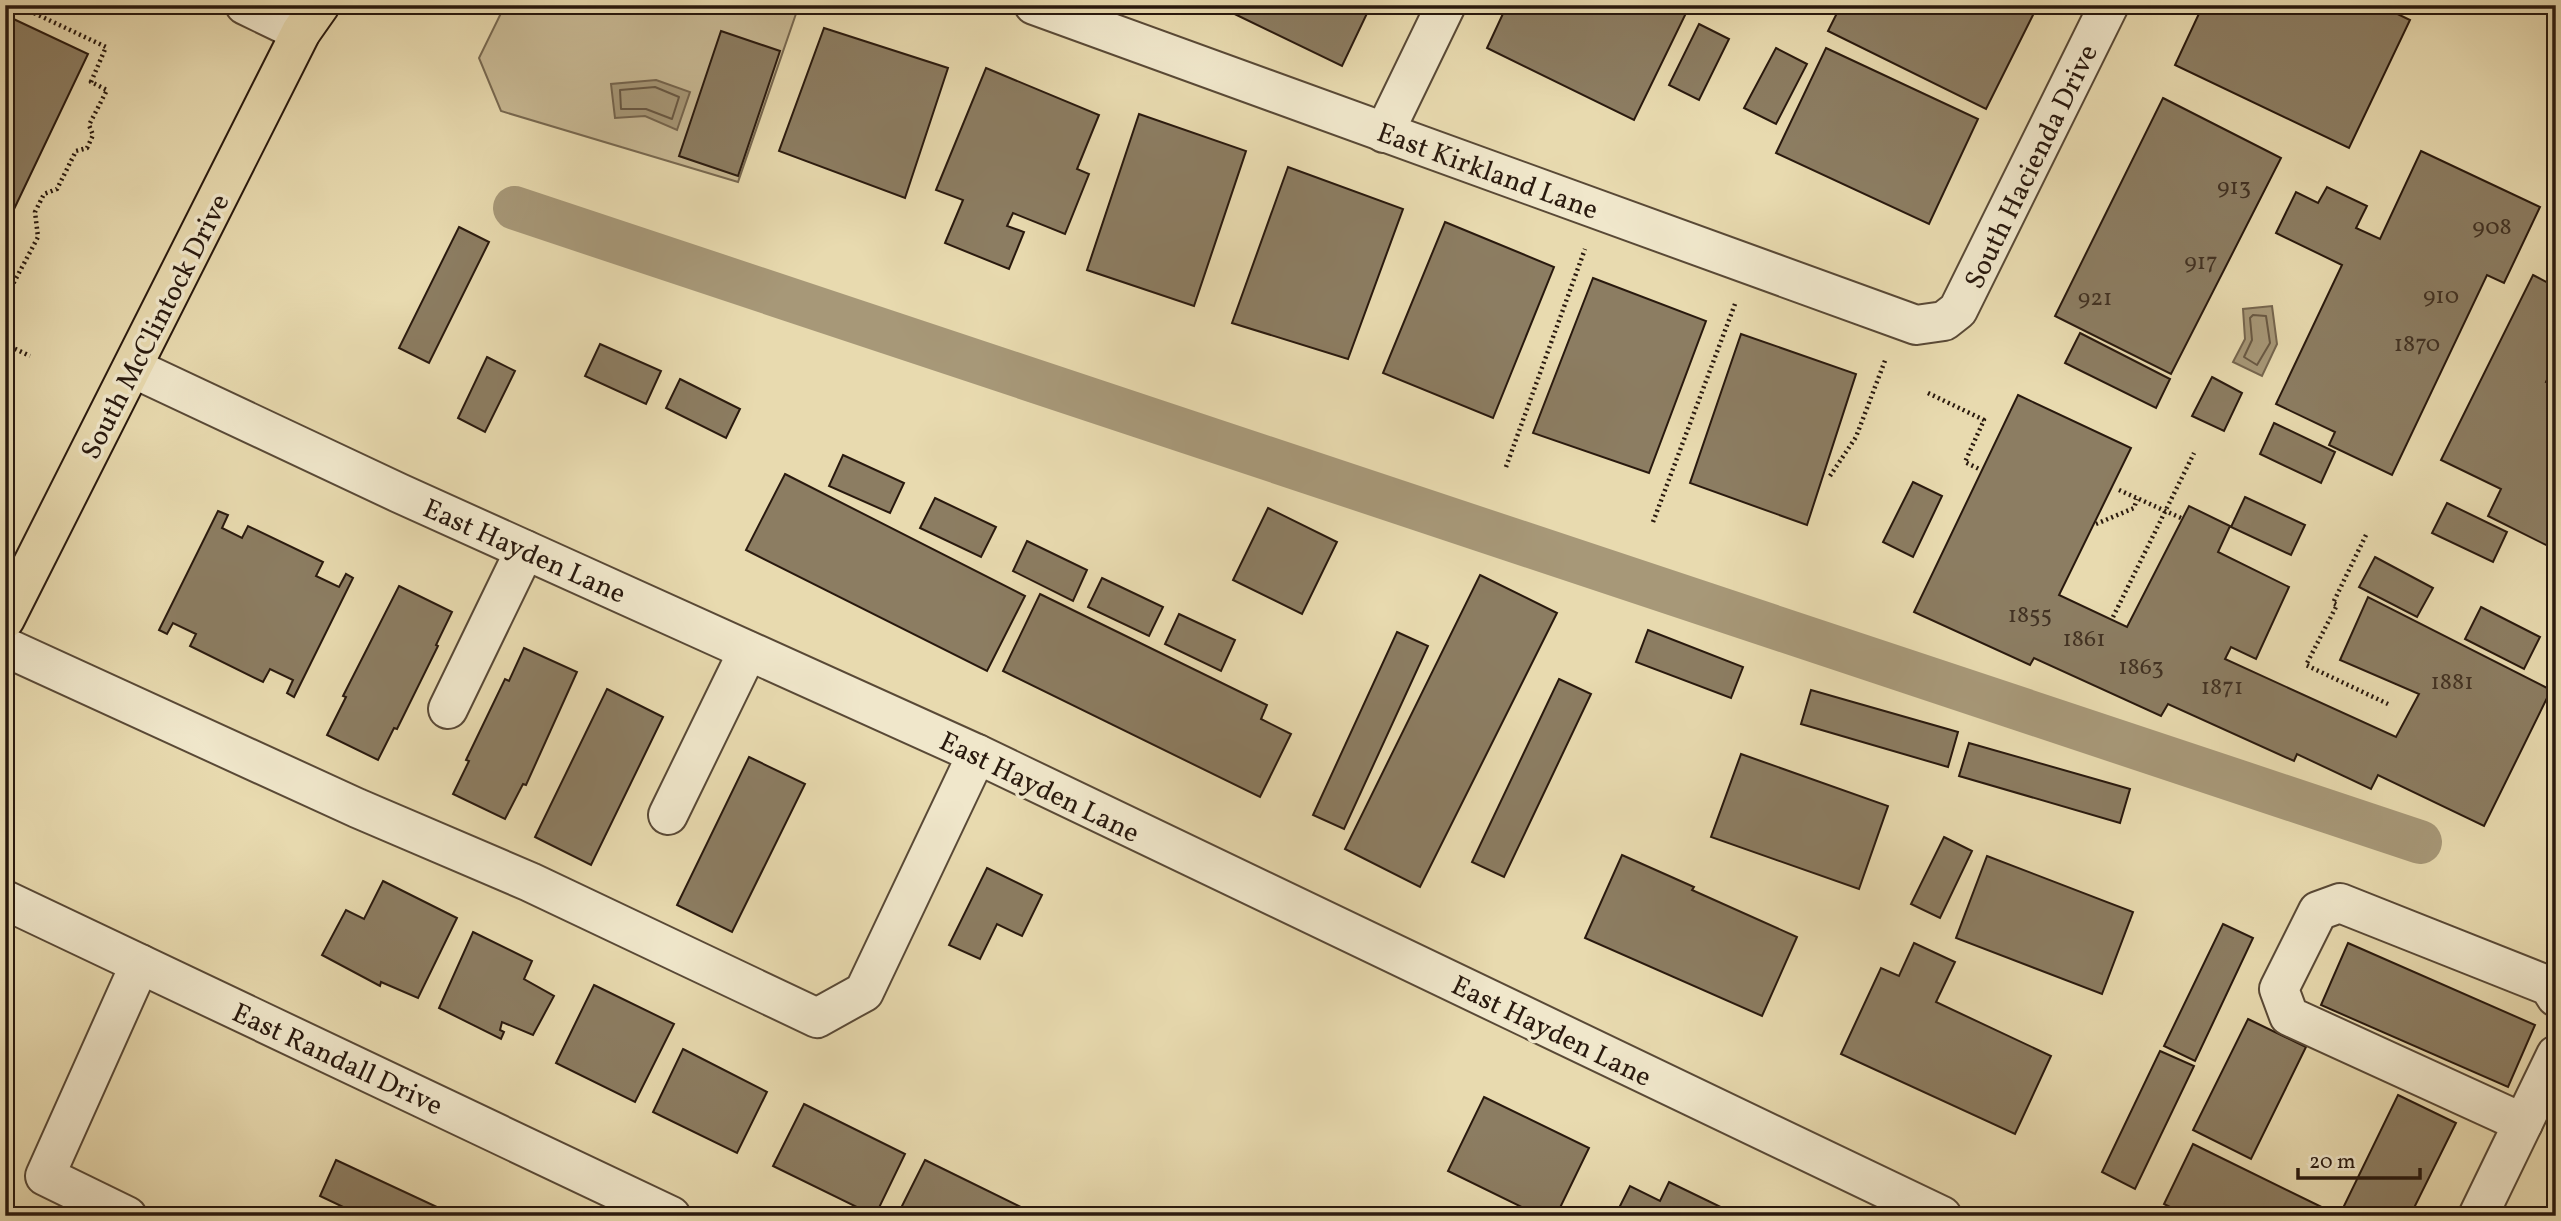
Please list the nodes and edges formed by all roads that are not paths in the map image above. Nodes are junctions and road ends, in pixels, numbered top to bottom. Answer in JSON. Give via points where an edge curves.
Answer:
{"nodes":[{"id":1,"x":245,"y":5,"type":"edge"},
{"id":2,"x":1034,"y":5,"type":"edge"},
{"id":3,"x":1446,"y":5,"type":"edge"},
{"id":4,"x":2109,"y":5,"type":"edge"},
{"id":5,"x":309,"y":14,"type":"edge"},
{"id":6,"x":1384,"y":132,"type":"junction"},
{"id":7,"x":1944,"y":321,"type":"joint"},
{"id":8,"x":133,"y":368,"type":"junction"},
{"id":9,"x":525,"y":550,"type":"junction"},
{"id":10,"x":5,"y":619,"type":"edge"},
{"id":11,"x":5,"y":647,"type":"edge"},
{"id":12,"x":748,"y":651,"type":"junction"},
{"id":13,"x":448,"y":709,"type":"dead end"},
{"id":14,"x":977,"y":754,"type":"junction"},
{"id":15,"x":668,"y":815,"type":"dead end"},
{"id":16,"x":5,"y":900,"type":"edge"},
{"id":17,"x":140,"y":964,"type":"junction"},
{"id":18,"x":2556,"y":997,"type":"edge"},
{"id":19,"x":2556,"y":1055,"type":"edge"},
{"id":20,"x":2523,"y":1123,"type":"junction"},
{"id":21,"x":127,"y":1216,"type":"edge"},
{"id":22,"x":671,"y":1216,"type":"edge"},
{"id":23,"x":1942,"y":1216,"type":"edge"},
{"id":24,"x":2478,"y":1216,"type":"edge"}],
"edges":[{"from":1,"to":5,"type":"street"},
{"from":2,"to":6,"type":"street","name":"East Kirkland Lane"},
{"from":3,"to":6,"type":"street"},
{"from":4,"to":7,"type":"street","name":"South Hacienda Drive","via":[[1958,310]]},
{"from":5,"to":8,"type":"main road","name":"South McClintock Drive"},
{"from":6,"to":7,"type":"street","name":"East Kirkland Lane","via":[[1916,325]]},
{"from":8,"to":9,"type":"street","name":"East Hayden Lane"},
{"from":8,"to":10,"type":"main road","name":"South McClintock Drive"},
{"from":9,"to":12,"type":"street","name":"East Hayden Lane"},
{"from":9,"to":13,"type":"street"},
{"from":11,"to":14,"type":"street","via":[[530,882],[817,1018],[864,992]]},
{"from":12,"to":14,"type":"street","name":"East Hayden Lane"},
{"from":12,"to":15,"type":"street"},
{"from":14,"to":23,"type":"street","name":"East Hayden Lane"},
{"from":16,"to":17,"type":"street","name":"East Randall Drive"},
{"from":17,"to":21,"type":"street","via":[[45,1176]]},
{"from":17,"to":22,"type":"street","name":"East Randall Drive"},
{"from":18,"to":20,"type":"street","via":[[2549,986],[2340,903],[2318,911],[2279,989],[2289,1016]]},
{"from":19,"to":20,"type":"street"},
{"from":20,"to":24,"type":"street"}]}
